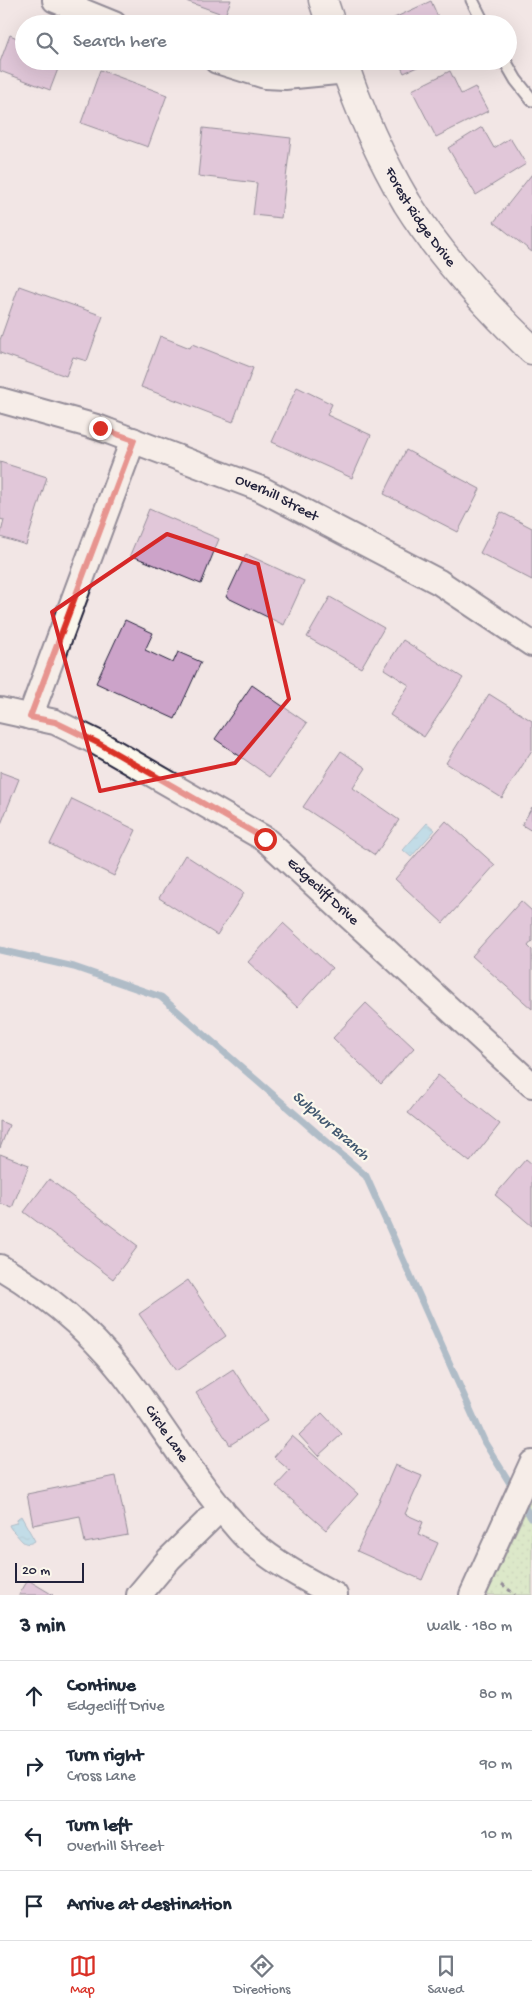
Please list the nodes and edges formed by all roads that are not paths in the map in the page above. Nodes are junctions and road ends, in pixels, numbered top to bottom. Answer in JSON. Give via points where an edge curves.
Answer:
{"nodes":[{"id":1,"x":55,"y":0,"type":"edge"},
{"id":2,"x":323,"y":0,"type":"edge"},
{"id":3,"x":472,"y":0,"type":"edge"},
{"id":4,"x":92,"y":15,"type":"edge"},
{"id":5,"x":328,"y":15,"type":"edge"},
{"id":6,"x":480,"y":15,"type":"edge"},
{"id":7,"x":246,"y":70,"type":"edge"},
{"id":8,"x":323,"y":70,"type":"edge"},
{"id":9,"x":347,"y":70,"type":"edge"},
{"id":10,"x":510,"y":70,"type":"edge"},
{"id":11,"x":532,"y":100,"type":"edge"},
{"id":12,"x":530,"y":342,"type":"edge"},
{"id":13,"x":0,"y":400,"type":"edge"},
{"id":14,"x":134,"y":440,"type":"junction"},
{"id":15,"x":532,"y":644,"type":"edge"},
{"id":16,"x":0,"y":710,"type":"edge"},
{"id":17,"x":30,"y":717,"type":"junction"},
{"id":18,"x":532,"y":1085,"type":"edge"},
{"id":19,"x":0,"y":1267,"type":"edge"},
{"id":20,"x":532,"y":1463,"type":"edge"},
{"id":21,"x":221,"y":1508,"type":"junction"},
{"id":22,"x":139,"y":1595,"type":"edge"},
{"id":23,"x":335,"y":1595,"type":"edge"},
{"id":24,"x":472,"y":1595,"type":"edge"}],
"edges":[{"from":1,"to":4,"type":"street"},
{"from":2,"to":5,"type":"main road"},
{"from":3,"to":6,"type":"lane"},
{"from":7,"to":8,"type":"street","via":[[265,76],[285,77]]},
{"from":9,"to":12,"type":"main road","name":"Forest Ridge Drive","via":[[383,160],[408,204],[440,249],[494,313]]},
{"from":10,"to":11,"type":"lane"},
{"from":13,"to":14,"type":"street","name":"Overhill Street"},
{"from":14,"to":15,"type":"street","name":"Overhill Street","via":[[261,489],[439,582]]},
{"from":14,"to":17,"type":"street"},
{"from":16,"to":17,"type":"street","name":"Edgecliff Drive"},
{"from":17,"to":18,"type":"street","name":"Edgecliff Drive","via":[[55,722],[98,743],[265,839]]},
{"from":19,"to":21,"type":"street","name":"Circle Lane","via":[[60,1308],[94,1340],[135,1389],[199,1482]]},
{"from":20,"to":24,"type":"street"},
{"from":21,"to":22,"type":"street","via":[[169,1559]]},
{"from":21,"to":23,"type":"street","name":"Circle Lane","via":[[247,1539],[276,1562]]}]}
